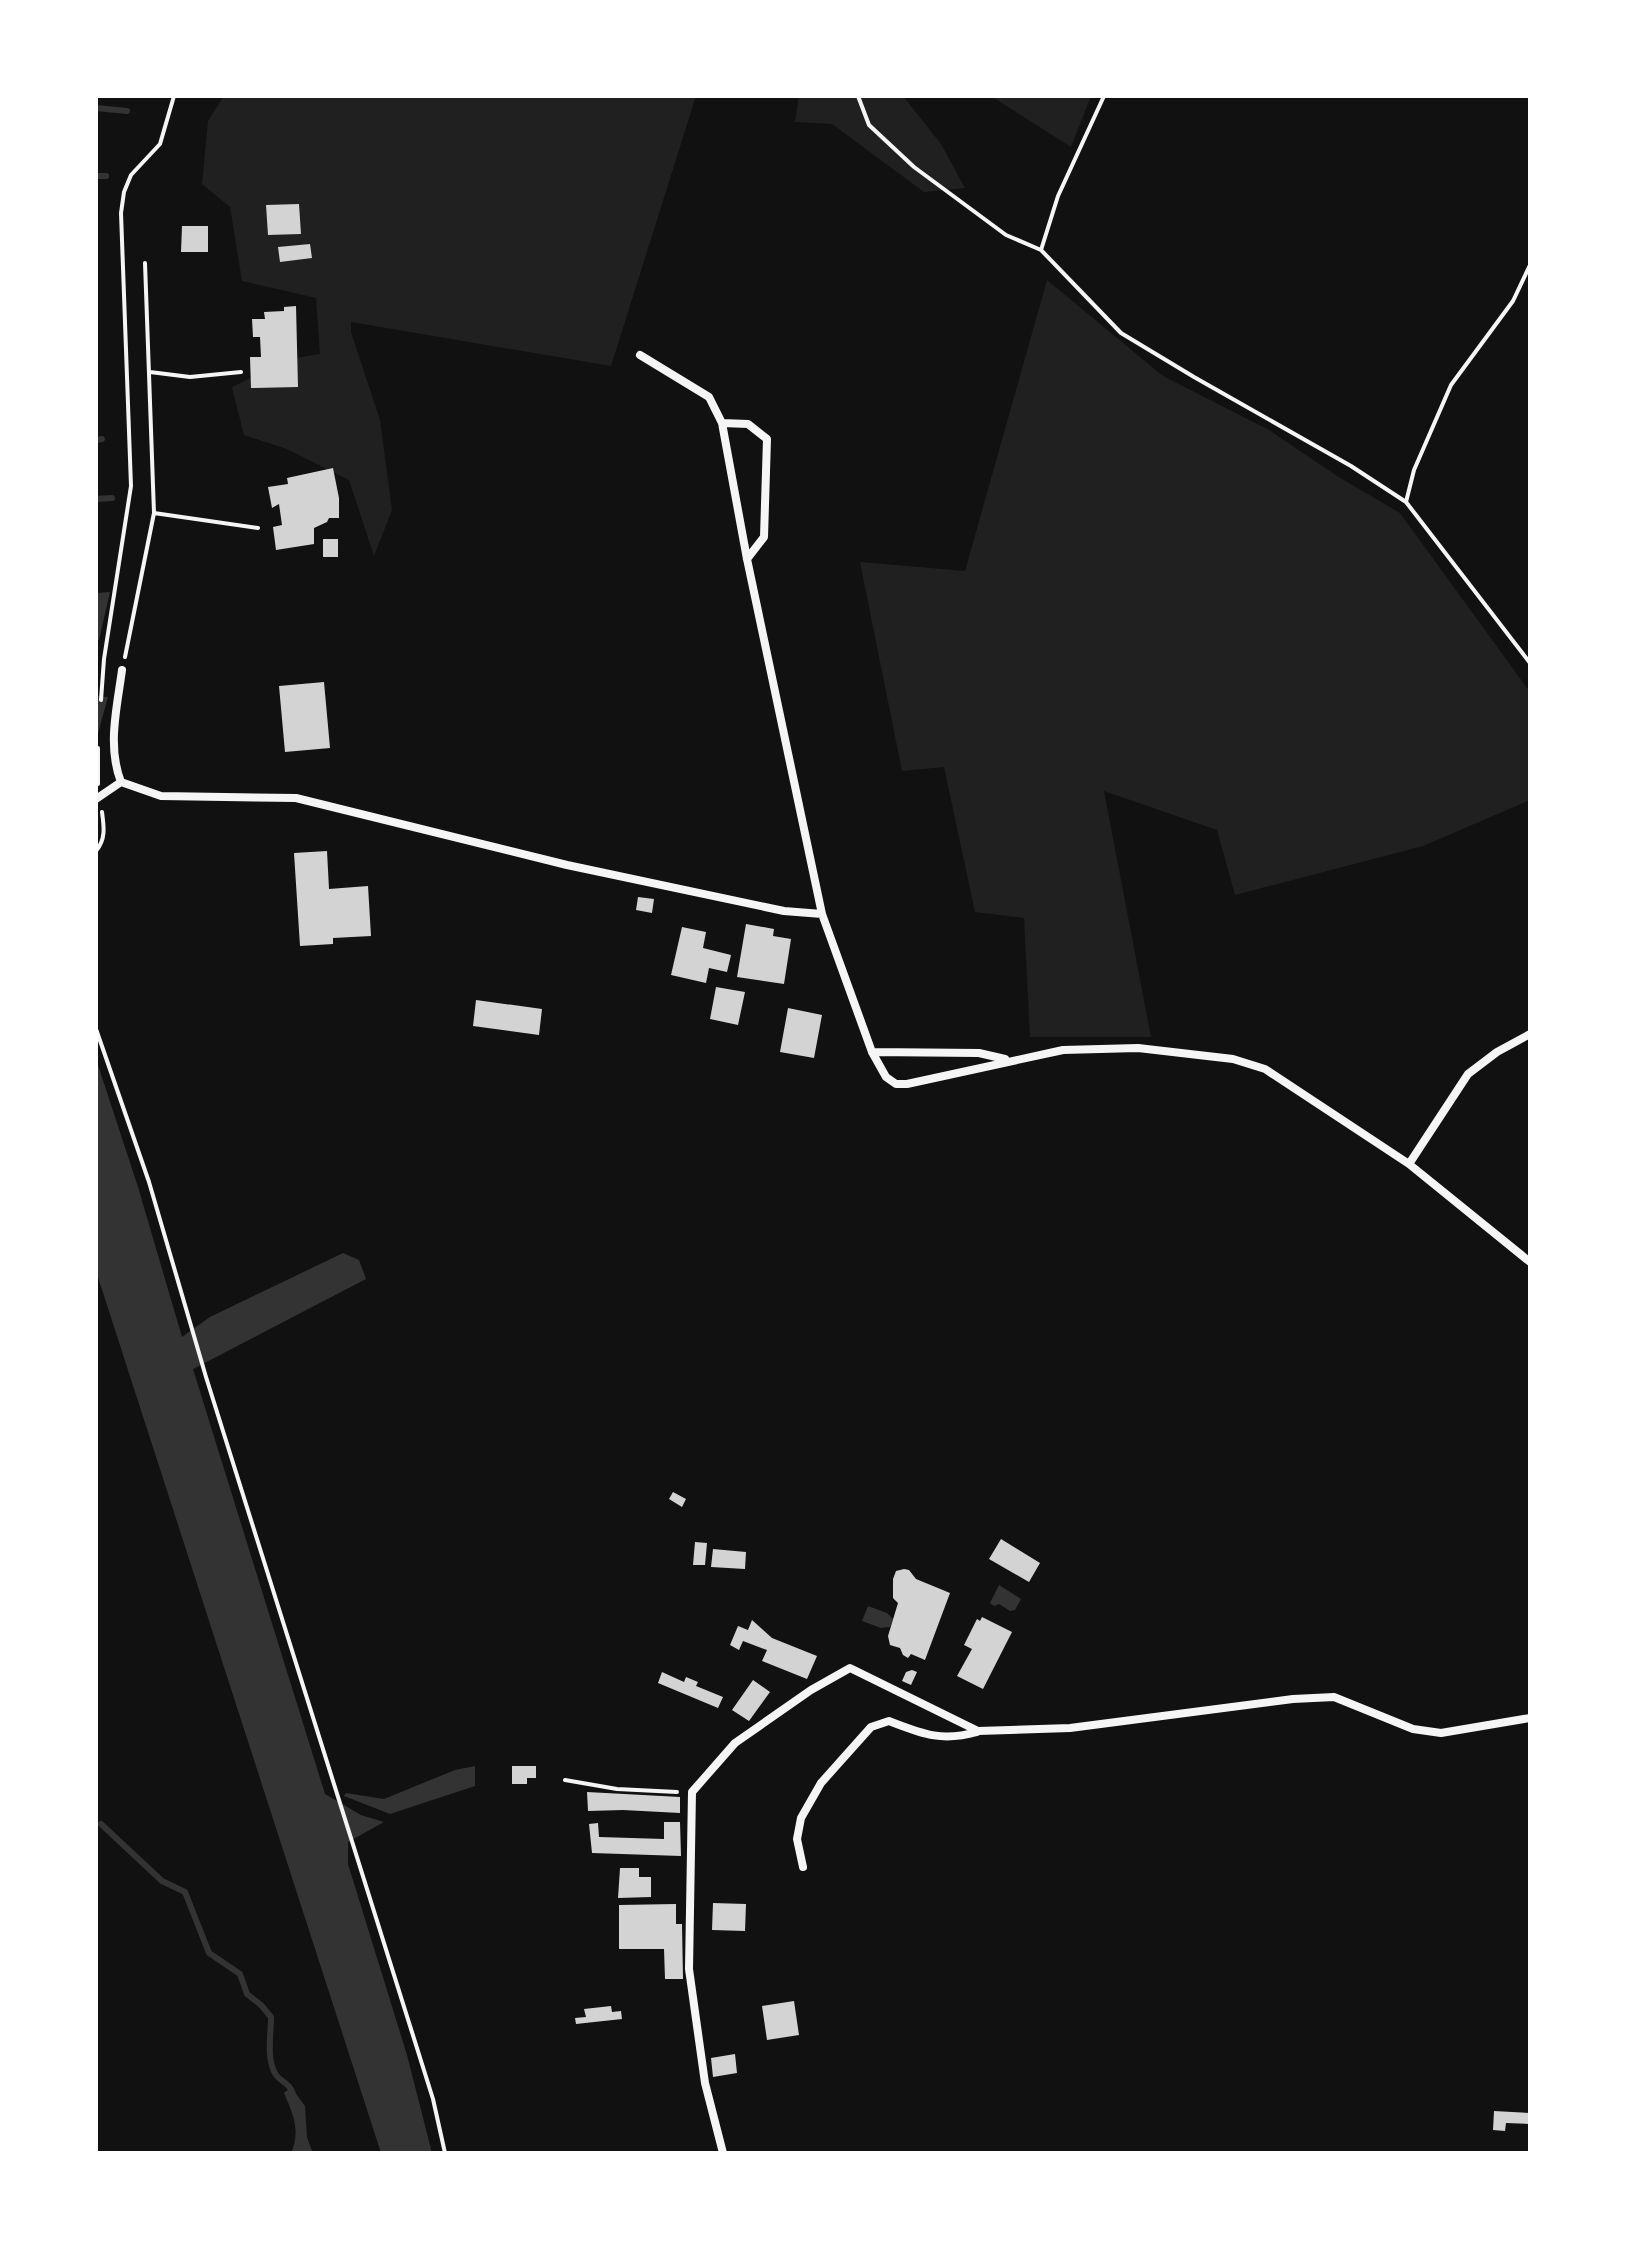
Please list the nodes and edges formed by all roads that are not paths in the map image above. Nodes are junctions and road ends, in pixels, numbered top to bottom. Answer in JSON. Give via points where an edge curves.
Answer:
{"nodes":[{"id":1,"x":640,"y":355,"type":"dead end"},
{"id":2,"x":722,"y":423,"type":"junction"},
{"id":3,"x":747,"y":559,"type":"junction"},
{"id":4,"x":122,"y":670,"type":"road end"},
{"id":5,"x":121,"y":782,"type":"junction"},
{"id":6,"x":98,"y":797,"type":"edge"},
{"id":7,"x":822,"y":914,"type":"junction"},
{"id":8,"x":1530,"y":1034,"type":"edge"},
{"id":9,"x":872,"y":1052,"type":"junction"},
{"id":10,"x":1010,"y":1060,"type":"junction"},
{"id":11,"x":1409,"y":1164,"type":"junction"},
{"id":12,"x":1530,"y":1262,"type":"edge"},
{"id":13,"x":1530,"y":1718,"type":"edge"},
{"id":14,"x":978,"y":1731,"type":"junction"},
{"id":15,"x":803,"y":1867,"type":"dead end"},
{"id":16,"x":723,"y":2153,"type":"edge"}],
"edges":[{"from":1,"to":2,"type":"street","via":[[709,397]]},
{"from":2,"to":3,"type":"street"},
{"from":2,"to":3,"type":"street","via":[[748,424],[767,439],[764,537]]},
{"from":3,"to":7,"type":"street"},
{"from":4,"to":5,"type":"street","via":[[112,749]]},
{"from":5,"to":6,"type":"street"},
{"from":5,"to":7,"type":"street","via":[[161,796],[296,798],[567,865],[784,911]]},
{"from":7,"to":9,"type":"street"},
{"from":8,"to":11,"type":"street","via":[[1468,1074]]},
{"from":9,"to":10,"type":"street","via":[[979,1053]]},
{"from":9,"to":10,"type":"street","via":[[896,1084]]},
{"from":10,"to":11,"type":"street","via":[[1063,1050],[1138,1048],[1233,1059],[1265,1069]]},
{"from":11,"to":12,"type":"street"},
{"from":13,"to":14,"type":"street","via":[[1441,1733],[1413,1729],[1334,1697],[1070,1728]]},
{"from":14,"to":15,"type":"street","via":[[954,1739],[889,1721],[871,1727],[821,1783],[801,1818],[797,1839]]},
{"from":14,"to":16,"type":"street","via":[[850,1668],[735,1743],[692,1792],[689,1969],[705,2083]]}]}
